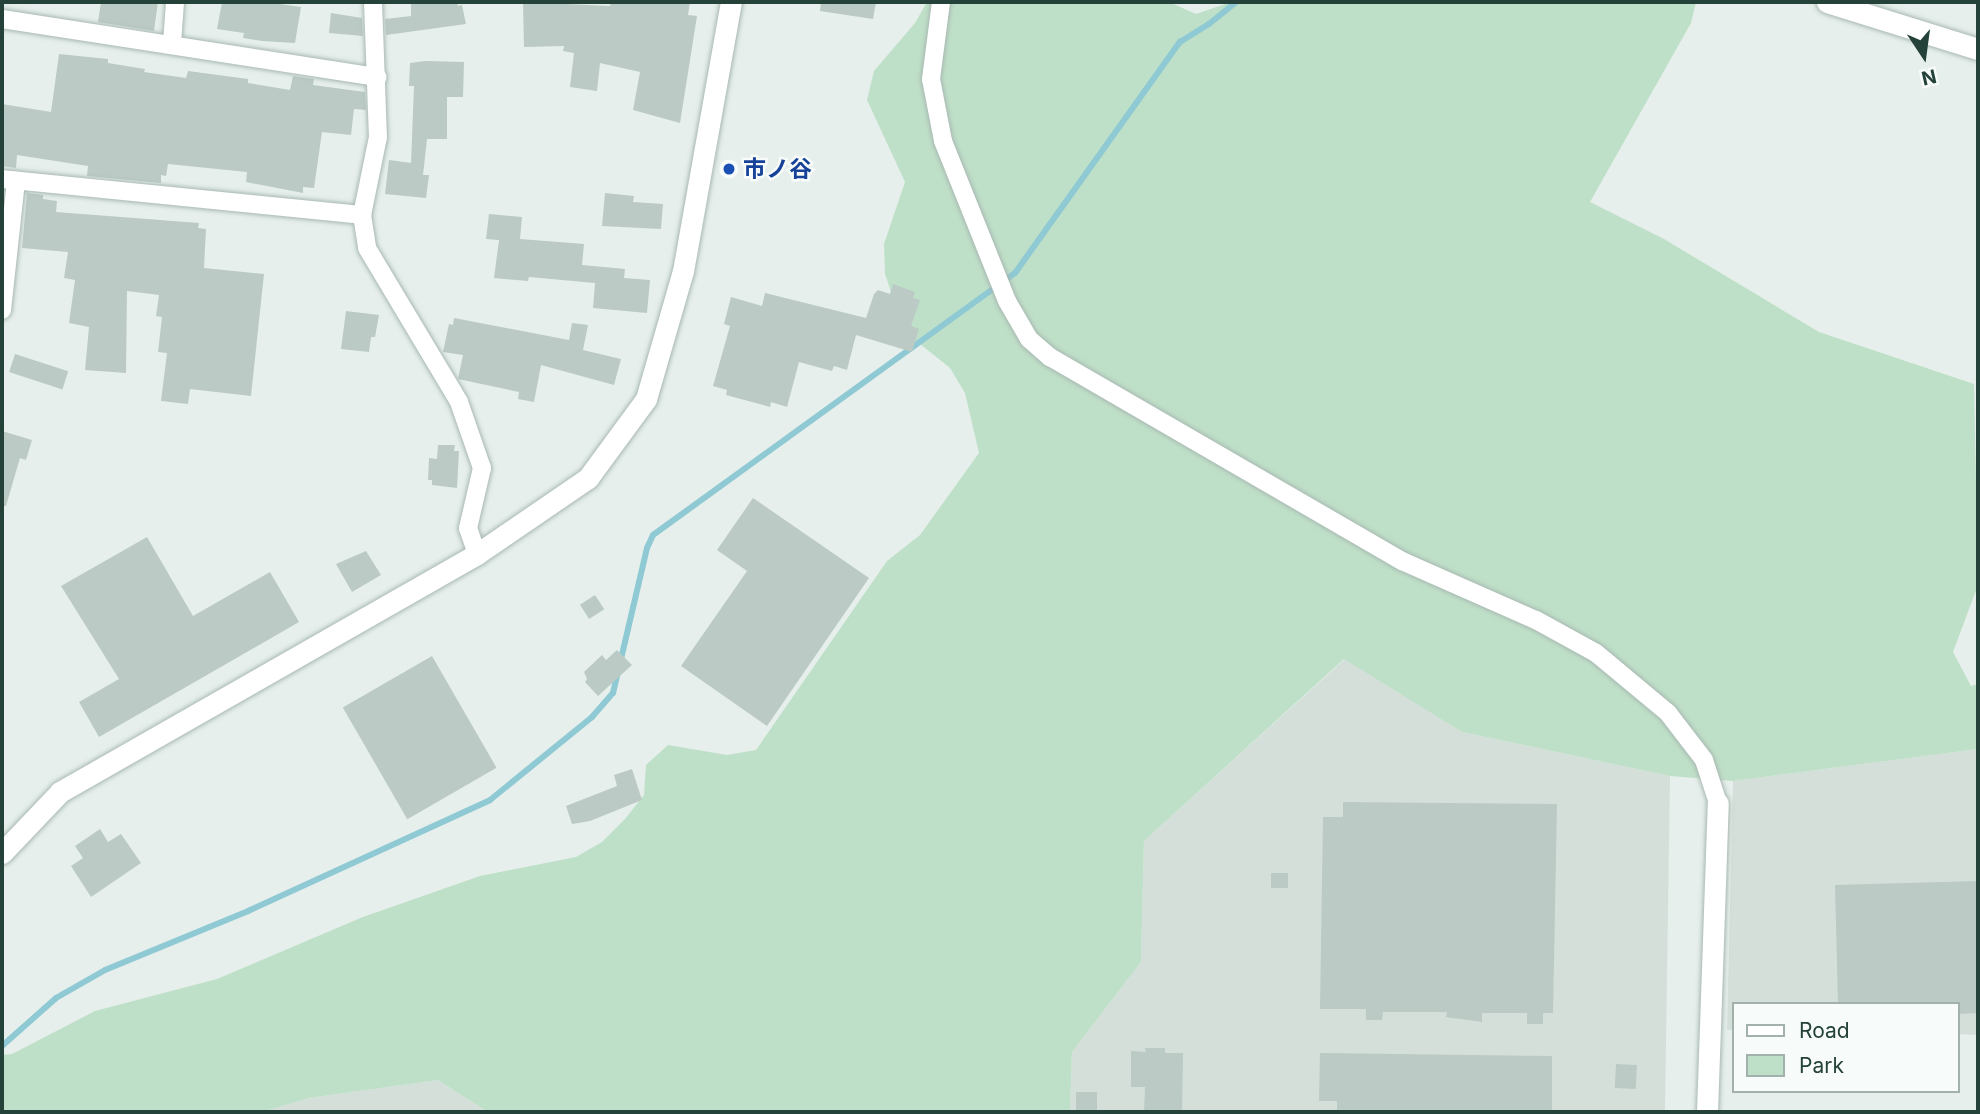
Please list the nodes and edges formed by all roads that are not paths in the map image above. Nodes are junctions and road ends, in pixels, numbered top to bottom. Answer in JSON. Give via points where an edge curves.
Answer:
{"nodes":[{"id":1,"x":175,"y":2,"type":"edge"},
{"id":2,"x":373,"y":2,"type":"edge"},
{"id":3,"x":731,"y":2,"type":"edge"},
{"id":4,"x":941,"y":2,"type":"edge"},
{"id":5,"x":1827,"y":2,"type":"edge"},
{"id":6,"x":2,"y":19,"type":"edge"},
{"id":7,"x":172,"y":44,"type":"junction"},
{"id":8,"x":1978,"y":49,"type":"edge"},
{"id":9,"x":377,"y":77,"type":"junction"},
{"id":10,"x":9,"y":180,"type":"edge"},
{"id":11,"x":362,"y":215,"type":"junction"},
{"id":12,"x":2,"y":310,"type":"edge"},
{"id":13,"x":477,"y":554,"type":"junction"},
{"id":14,"x":1718,"y":803,"type":"joint"},
{"id":15,"x":5,"y":844,"type":"edge"},
{"id":16,"x":1707,"y":1112,"type":"edge"}],
"edges":[{"from":1,"to":7,"type":"street"},
{"from":2,"to":9,"type":"street"},
{"from":3,"to":13,"type":"street","via":[[683,271],[646,399],[588,478]]},
{"from":4,"to":14,"type":"street","via":[[931,79],[943,141],[1007,301],[1029,339],[1051,357],[1390,555],[1536,620],[1595,653],[1668,712],[1704,760]]},
{"from":5,"to":8,"type":"street"},
{"from":6,"to":7,"type":"street"},
{"from":7,"to":9,"type":"street"},
{"from":9,"to":11,"type":"street","via":[[378,137]]},
{"from":10,"to":11,"type":"street"},
{"from":10,"to":12,"type":"street"},
{"from":11,"to":13,"type":"street","via":[[367,248],[459,402],[482,468],[468,528]]},
{"from":13,"to":15,"type":"street","via":[[60,792]]},
{"from":14,"to":16,"type":"street"}]}
